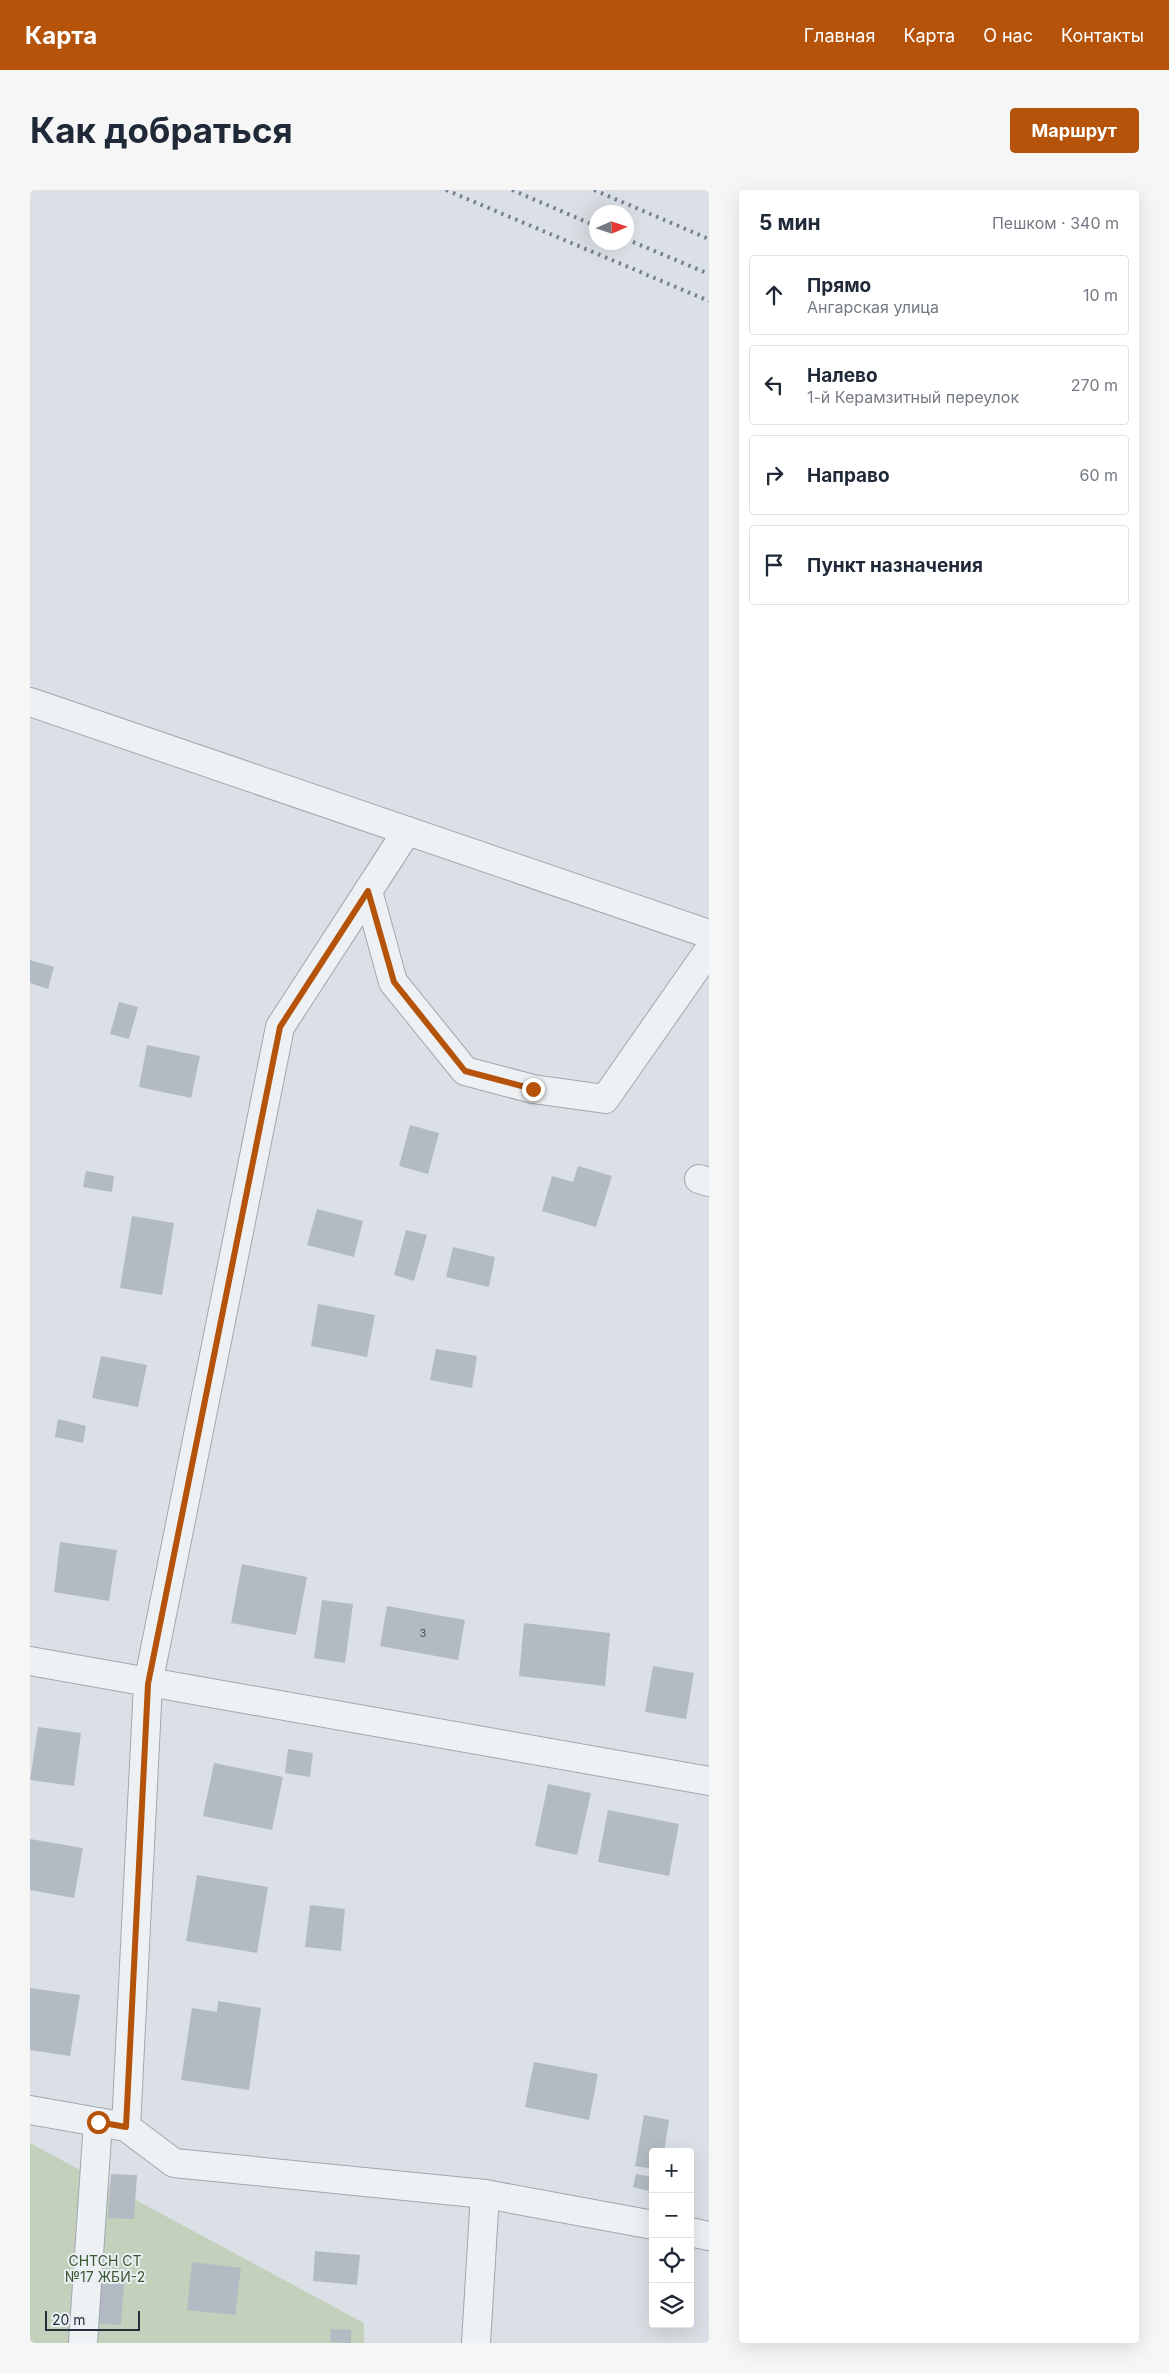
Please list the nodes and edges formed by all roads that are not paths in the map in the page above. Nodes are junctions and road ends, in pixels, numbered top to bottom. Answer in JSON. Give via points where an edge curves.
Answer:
{"nodes":[{"id":1,"x":30,"y":702,"type":"edge"},
{"id":2,"x":407,"y":831,"type":"junction"},
{"id":3,"x":368,"y":891,"type":"junction"},
{"id":4,"x":709,"y":934,"type":"edge"},
{"id":5,"x":709,"y":950,"type":"edge"},
{"id":6,"x":30,"y":1661,"type":"edge"},
{"id":7,"x":148,"y":1684,"type":"junction"},
{"id":8,"x":709,"y":1781,"type":"edge"},
{"id":9,"x":30,"y":2110,"type":"edge"},
{"id":10,"x":98,"y":2122,"type":"junction"},
{"id":11,"x":126,"y":2127,"type":"junction"},
{"id":12,"x":485,"y":2194,"type":"junction"},
{"id":13,"x":649,"y":2224,"type":"edge"},
{"id":14,"x":694,"y":2233,"type":"edge"},
{"id":15,"x":709,"y":2236,"type":"edge"},
{"id":16,"x":83,"y":2343,"type":"edge"},
{"id":17,"x":476,"y":2343,"type":"edge"}],
"edges":[{"from":1,"to":2,"type":"street"},
{"from":2,"to":3,"type":"street"},
{"from":2,"to":4,"type":"street"},
{"from":3,"to":5,"type":"street","via":[[394,982],[465,1071],[533,1089],[605,1099]]},
{"from":3,"to":7,"type":"street","via":[[280,1027]]},
{"from":6,"to":7,"type":"street"},
{"from":7,"to":8,"type":"street"},
{"from":7,"to":11,"type":"street"},
{"from":9,"to":10,"type":"street"},
{"from":10,"to":11,"type":"street"},
{"from":10,"to":16,"type":"street"},
{"from":11,"to":12,"type":"street","via":[[174,2163]]},
{"from":12,"to":13,"type":"street"},
{"from":12,"to":17,"type":"street"},
{"from":14,"to":15,"type":"street"}]}
